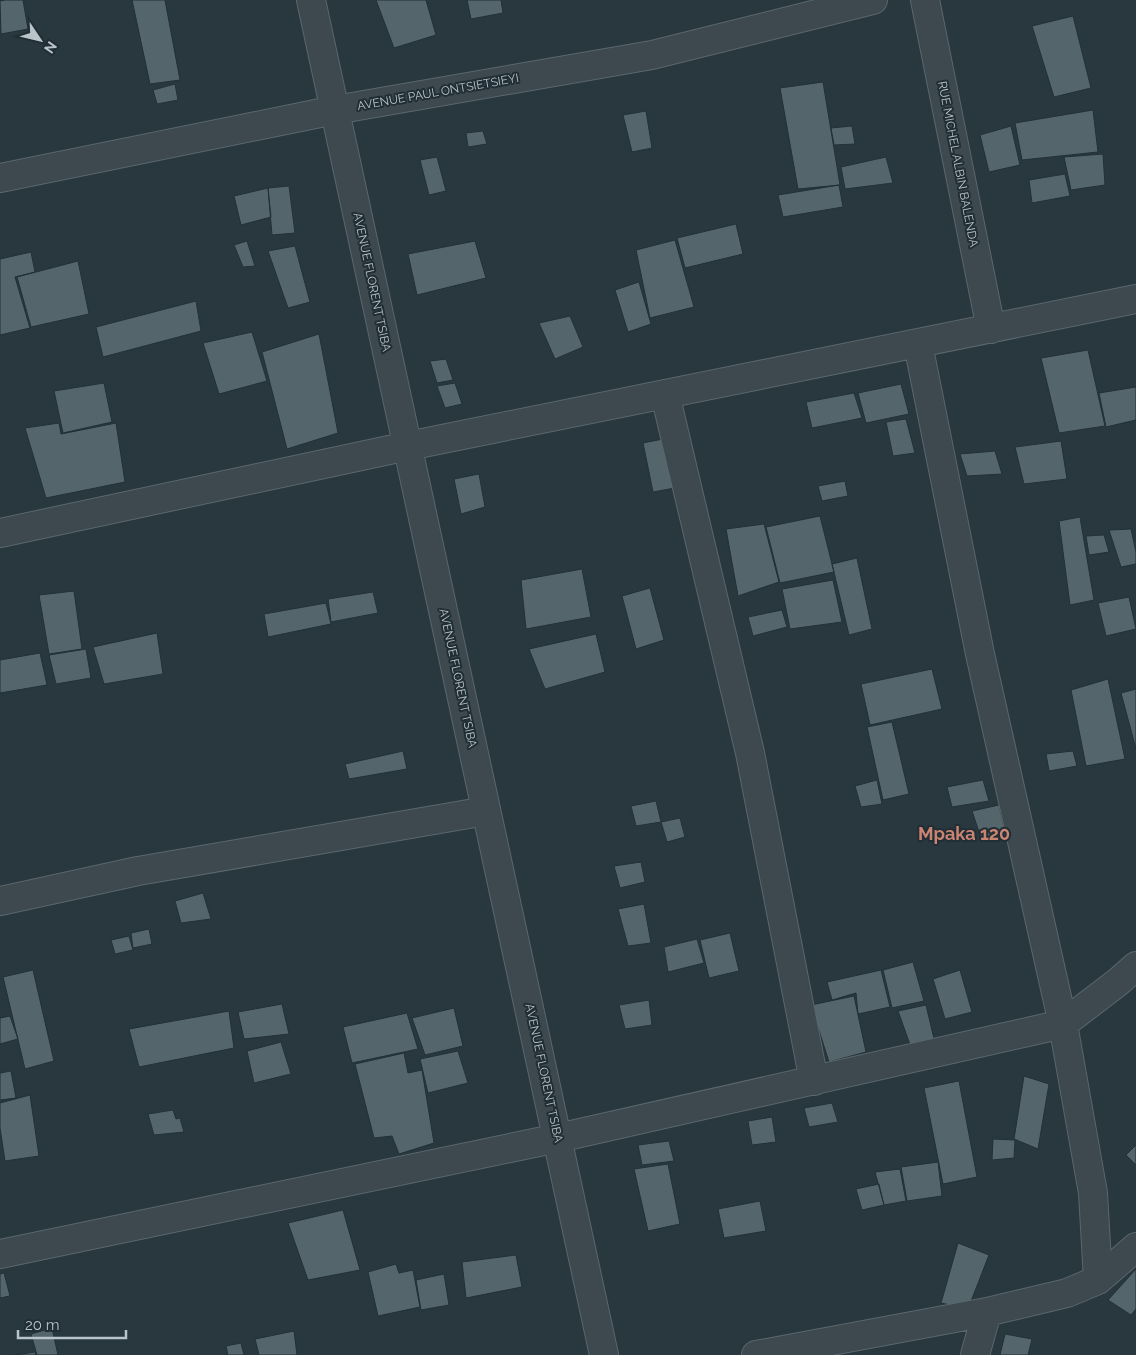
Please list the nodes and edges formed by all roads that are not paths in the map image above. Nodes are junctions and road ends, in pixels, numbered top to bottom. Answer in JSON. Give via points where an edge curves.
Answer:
{"nodes":[{"id":1,"x":311,"y":0,"type":"edge"},
{"id":2,"x":873,"y":0,"type":"edge"},
{"id":3,"x":925,"y":0,"type":"edge"},
{"id":4,"x":335,"y":110,"type":"junction"},
{"id":5,"x":0,"y":178,"type":"edge"},
{"id":6,"x":1136,"y":299,"type":"edge"},
{"id":7,"x":991,"y":329,"type":"junction"},
{"id":8,"x":918,"y":344,"type":"junction"},
{"id":9,"x":665,"y":394,"type":"junction"},
{"id":10,"x":408,"y":446,"type":"junction"},
{"id":11,"x":0,"y":533,"type":"edge"},
{"id":12,"x":486,"y":811,"type":"junction"},
{"id":13,"x":0,"y":901,"type":"edge"},
{"id":14,"x":1136,"y":966,"type":"edge"},
{"id":15,"x":1063,"y":1024,"type":"junction"},
{"id":16,"x":814,"y":1081,"type":"junction"},
{"id":17,"x":558,"y":1138,"type":"junction"},
{"id":18,"x":1136,"y":1247,"type":"edge"},
{"id":19,"x":0,"y":1254,"type":"edge"},
{"id":20,"x":1098,"y":1280,"type":"junction"},
{"id":21,"x":987,"y":1312,"type":"junction"},
{"id":22,"x":604,"y":1355,"type":"edge"},
{"id":23,"x":756,"y":1355,"type":"edge"},
{"id":24,"x":975,"y":1355,"type":"edge"}],
"edges":[{"from":1,"to":4,"type":"street","name":"AVENUE FLORENT TSIBA"},
{"from":2,"to":4,"type":"street","name":"AVENUE PAUL ONTSIETSIEYI","via":[[652,55]]},
{"from":3,"to":7,"type":"street","name":"RUE MICHEL ALBIN BALENDA"},
{"from":4,"to":5,"type":"street","name":"AVENUE PAUL ONTSIETSIEYI"},
{"from":4,"to":10,"type":"street","name":"AVENUE FLORENT TSIBA"},
{"from":6,"to":7,"type":"street"},
{"from":7,"to":8,"type":"street"},
{"from":8,"to":9,"type":"street"},
{"from":8,"to":15,"type":"street","via":[[980,654]]},
{"from":9,"to":10,"type":"street"},
{"from":9,"to":16,"type":"street","via":[[750,753]]},
{"from":10,"to":11,"type":"street"},
{"from":10,"to":12,"type":"street","name":"AVENUE FLORENT TSIBA"},
{"from":12,"to":13,"type":"street","via":[[138,871]]},
{"from":12,"to":17,"type":"street","name":"AVENUE FLORENT TSIBA"},
{"from":14,"to":15,"type":"street"},
{"from":15,"to":16,"type":"street"},
{"from":15,"to":20,"type":"street","via":[[1093,1193]]},
{"from":16,"to":17,"type":"street"},
{"from":17,"to":19,"type":"street"},
{"from":17,"to":22,"type":"street","name":"AVENUE FLORENT TSIBA"},
{"from":18,"to":20,"type":"street"},
{"from":20,"to":21,"type":"street","via":[[1067,1293]]},
{"from":21,"to":23,"type":"street"},
{"from":21,"to":24,"type":"street"}]}
